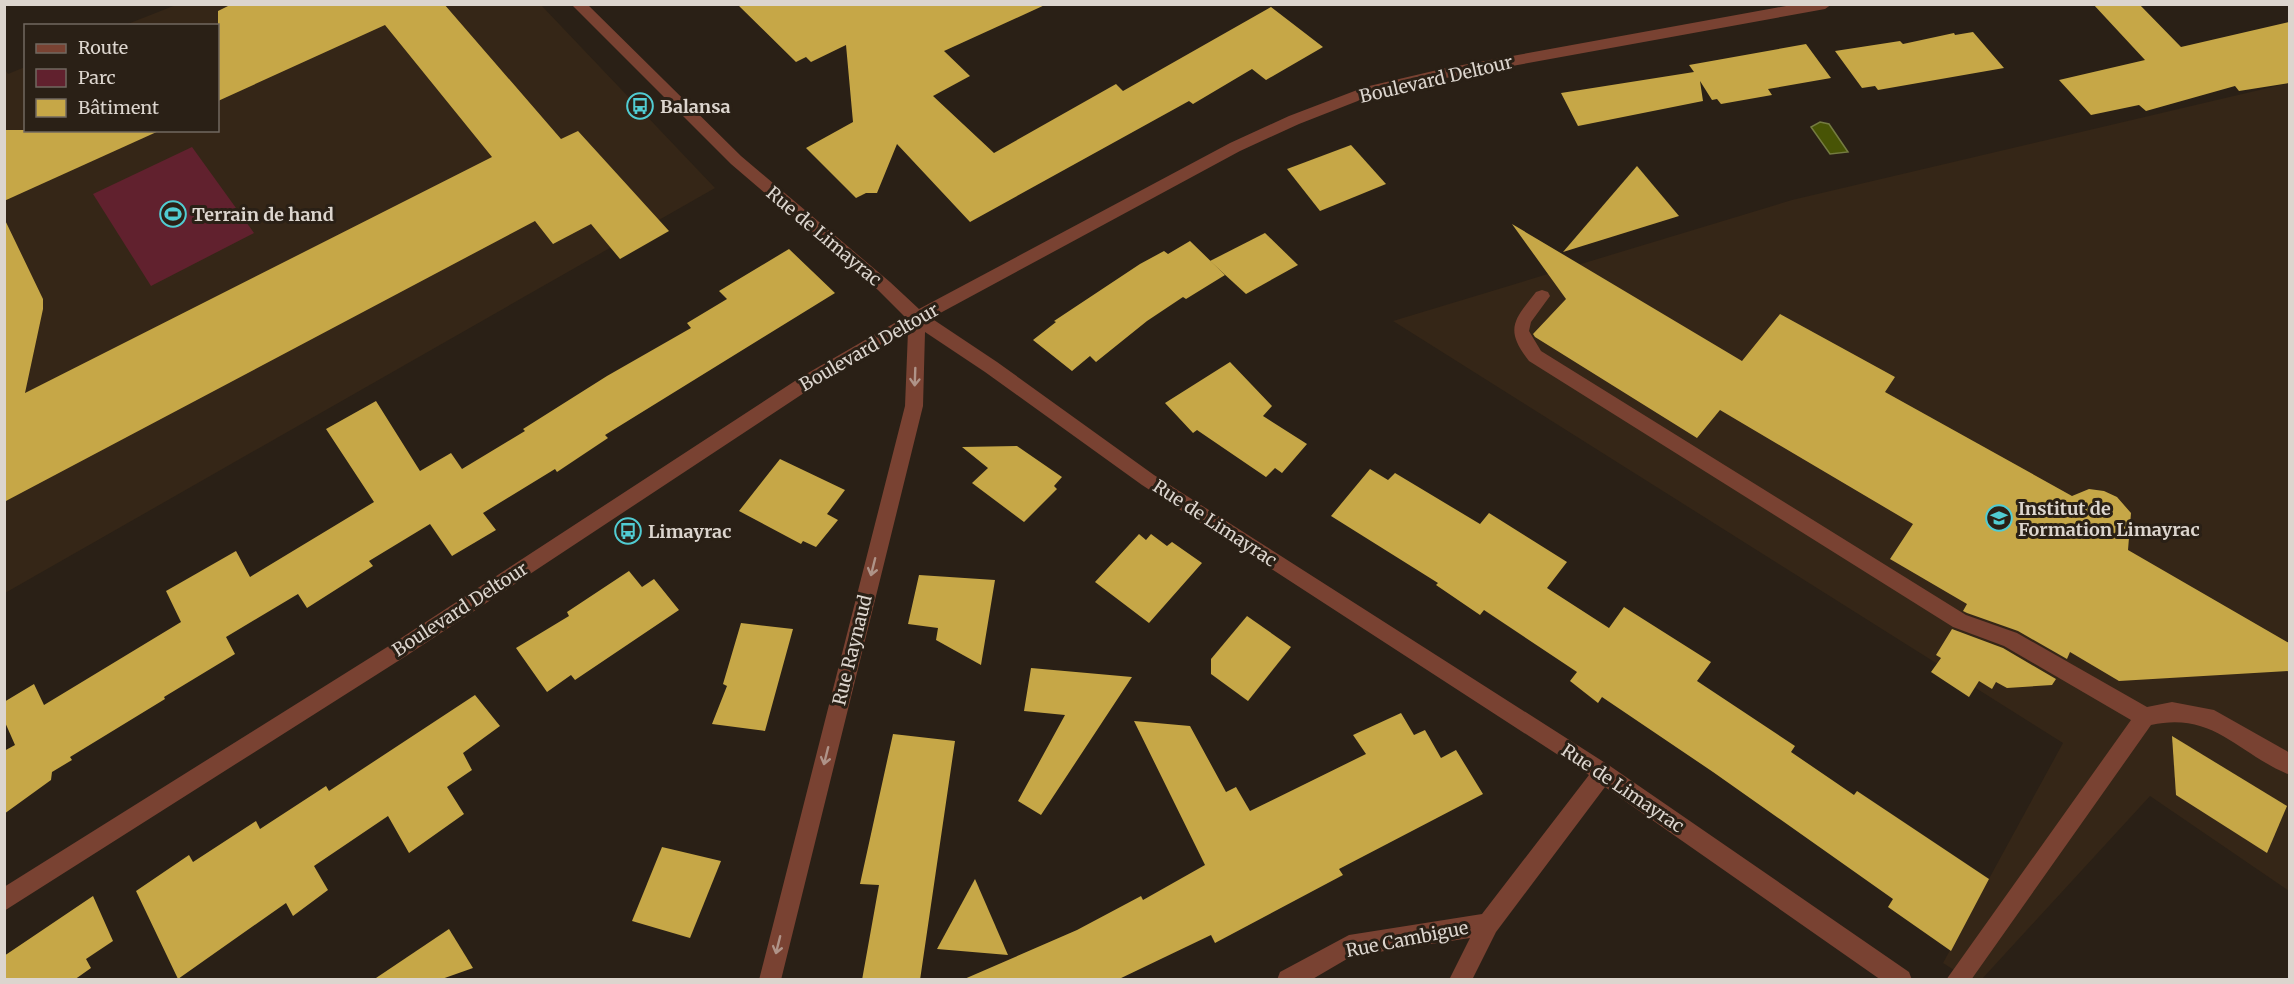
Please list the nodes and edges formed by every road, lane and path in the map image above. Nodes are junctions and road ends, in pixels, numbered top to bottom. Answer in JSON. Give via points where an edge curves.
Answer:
{"nodes":[{"id":1,"x":578,"y":4,"type":"edge"},
{"id":2,"x":1825,"y":4,"type":"edge"},
{"id":3,"x":1542,"y":296,"type":"dead end"},
{"id":4,"x":917,"y":318,"type":"junction"},
{"id":5,"x":2145,"y":717,"type":"junction"},
{"id":6,"x":2289,"y":765,"type":"edge"},
{"id":7,"x":1603,"y":773,"type":"junction"},
{"id":8,"x":4,"y":900,"type":"edge"},
{"id":9,"x":1488,"y":924,"type":"junction"},
{"id":10,"x":770,"y":980,"type":"edge"},
{"id":11,"x":1288,"y":980,"type":"edge"},
{"id":12,"x":1460,"y":980,"type":"edge"},
{"id":13,"x":1901,"y":980,"type":"edge"},
{"id":14,"x":1957,"y":980,"type":"edge"}],
"edges":[{"from":1,"to":4,"type":"street","name":"Rue de Limayrac","via":[[742,166],[885,286]]},
{"from":2,"to":4,"type":"street","name":"Boulevard Deltour","via":[[1446,73],[1370,91],[1235,147]]},
{"from":3,"to":5,"type":"street","via":[[1521,325],[1522,340],[1534,356],[1960,621],[2010,639]]},
{"from":4,"to":7,"type":"street","name":"Rue de Limayrac","via":[[1148,480]]},
{"from":4,"to":8,"type":"street","name":"Boulevard Deltour","via":[[807,382],[399,650]]},
{"from":4,"to":10,"type":"street","name":"Rue Raynaud","one_way":true,"via":[[914,406]]},
{"from":5,"to":6,"type":"street","via":[[2172,711],[2214,718]]},
{"from":5,"to":14,"type":"street"},
{"from":7,"to":9,"type":"street","name":"Rue Cambigue"},
{"from":7,"to":13,"type":"street","name":"Rue de Limayrac"},
{"from":9,"to":11,"type":"street","name":"Rue Cambigue","via":[[1349,946]]},
{"from":9,"to":12,"type":"street"}]}
